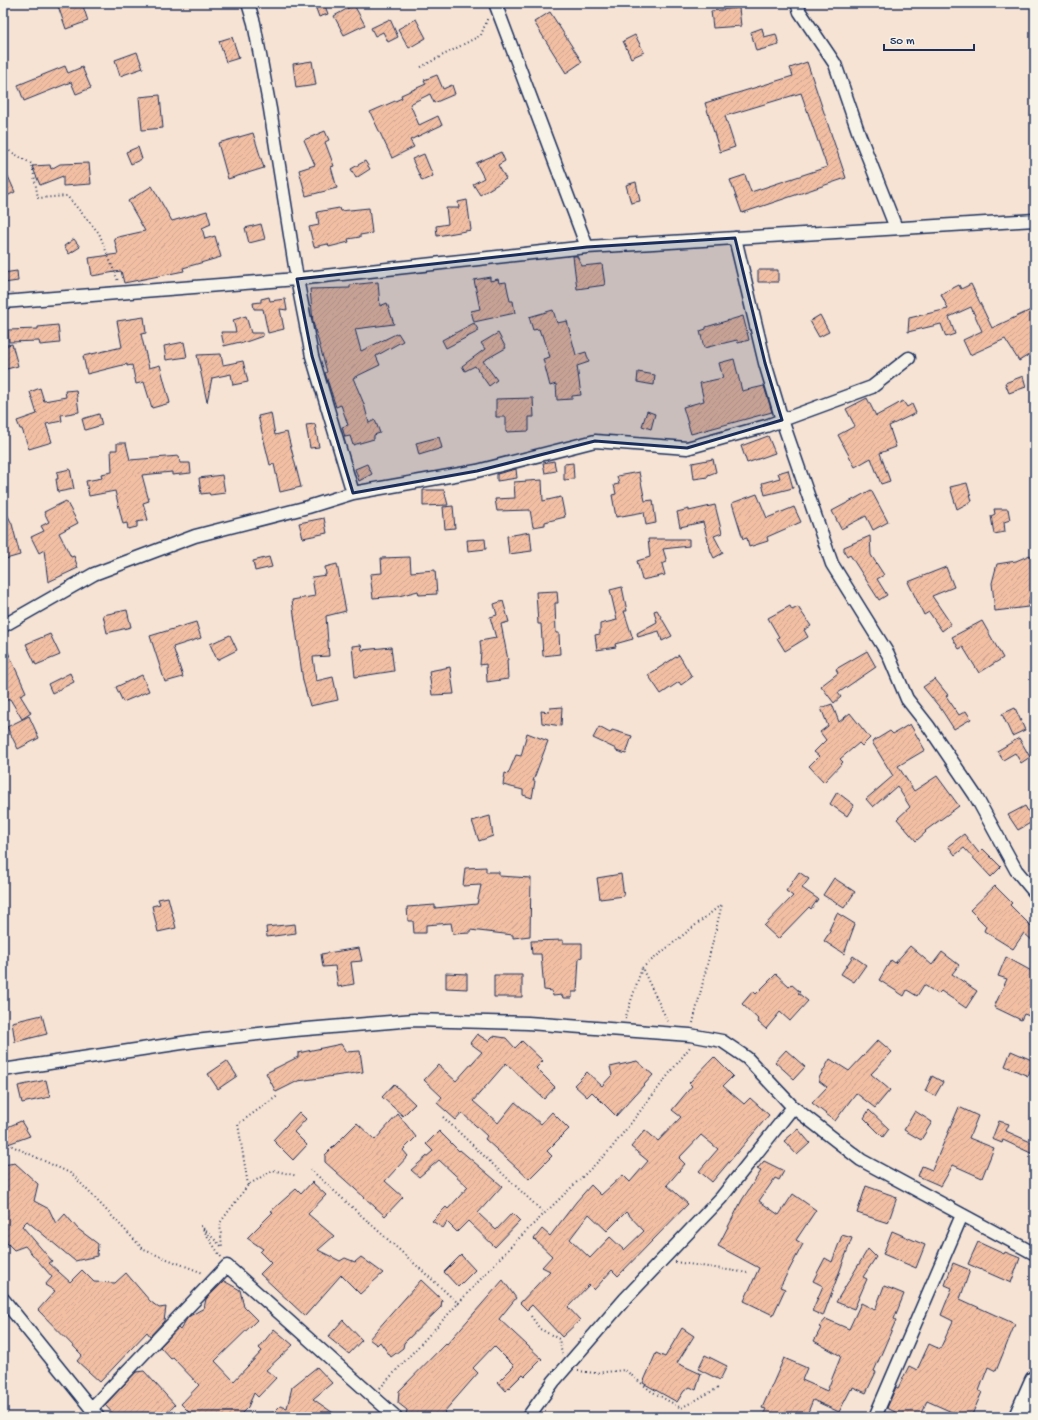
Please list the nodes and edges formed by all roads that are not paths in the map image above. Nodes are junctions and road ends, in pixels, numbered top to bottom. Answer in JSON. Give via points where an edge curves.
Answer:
{"nodes":[{"id":1,"x":248,"y":3,"type":"edge"},
{"id":2,"x":495,"y":3,"type":"edge"},
{"id":3,"x":797,"y":3,"type":"edge"},
{"id":4,"x":1035,"y":220,"type":"edge"},
{"id":5,"x":896,"y":228,"type":"junction"},
{"id":6,"x":735,"y":238,"type":"junction"},
{"id":7,"x":586,"y":247,"type":"junction"},
{"id":8,"x":297,"y":279,"type":"junction"},
{"id":9,"x":3,"y":302,"type":"edge"},
{"id":10,"x":909,"y":358,"type":"dead end"},
{"id":11,"x":782,"y":420,"type":"junction"},
{"id":12,"x":353,"y":493,"type":"junction"},
{"id":13,"x":3,"y":626,"type":"edge"},
{"id":14,"x":1035,"y":893,"type":"edge"},
{"id":15,"x":3,"y":1070,"type":"edge"},
{"id":16,"x":793,"y":1107,"type":"junction"},
{"id":17,"x":962,"y":1214,"type":"junction"},
{"id":18,"x":1035,"y":1254,"type":"edge"},
{"id":19,"x":3,"y":1299,"type":"edge"},
{"id":20,"x":1035,"y":1381,"type":"edge"},
{"id":21,"x":94,"y":1413,"type":"edge"},
{"id":22,"x":396,"y":1417,"type":"edge"},
{"id":23,"x":528,"y":1417,"type":"edge"},
{"id":24,"x":875,"y":1417,"type":"edge"},
{"id":25,"x":1019,"y":1417,"type":"edge"}],
"edges":[{"from":1,"to":8,"type":"street","via":[[270,109]]},
{"from":2,"to":7,"type":"street"},
{"from":3,"to":5,"type":"street","via":[[800,12],[835,64]]},
{"from":4,"to":5,"type":"street"},
{"from":5,"to":6,"type":"street"},
{"from":6,"to":7,"type":"street"},
{"from":6,"to":11,"type":"street","via":[[765,363]]},
{"from":7,"to":8,"type":"street"},
{"from":8,"to":9,"type":"street"},
{"from":8,"to":12,"type":"street","via":[[312,356]]},
{"from":10,"to":11,"type":"street","via":[[872,387]]},
{"from":11,"to":12,"type":"street","via":[[687,448],[595,441],[477,471]]},
{"from":11,"to":14,"type":"street","via":[[832,564],[888,654],[907,699],[971,789],[1016,870]]},
{"from":12,"to":13,"type":"street","via":[[196,536],[101,572]]},
{"from":15,"to":16,"type":"street","via":[[195,1041],[295,1030],[414,1020],[528,1023],[674,1034],[722,1041],[747,1058]]},
{"from":16,"to":17,"type":"street","via":[[861,1160]]},
{"from":16,"to":23,"type":"street","via":[[721,1198],[625,1300],[564,1370]]},
{"from":17,"to":18,"type":"street"},
{"from":17,"to":24,"type":"street"},
{"from":19,"to":21,"type":"street"},
{"from":20,"to":25,"type":"highway"},
{"from":21,"to":22,"type":"street","via":[[227,1266]]}]}
